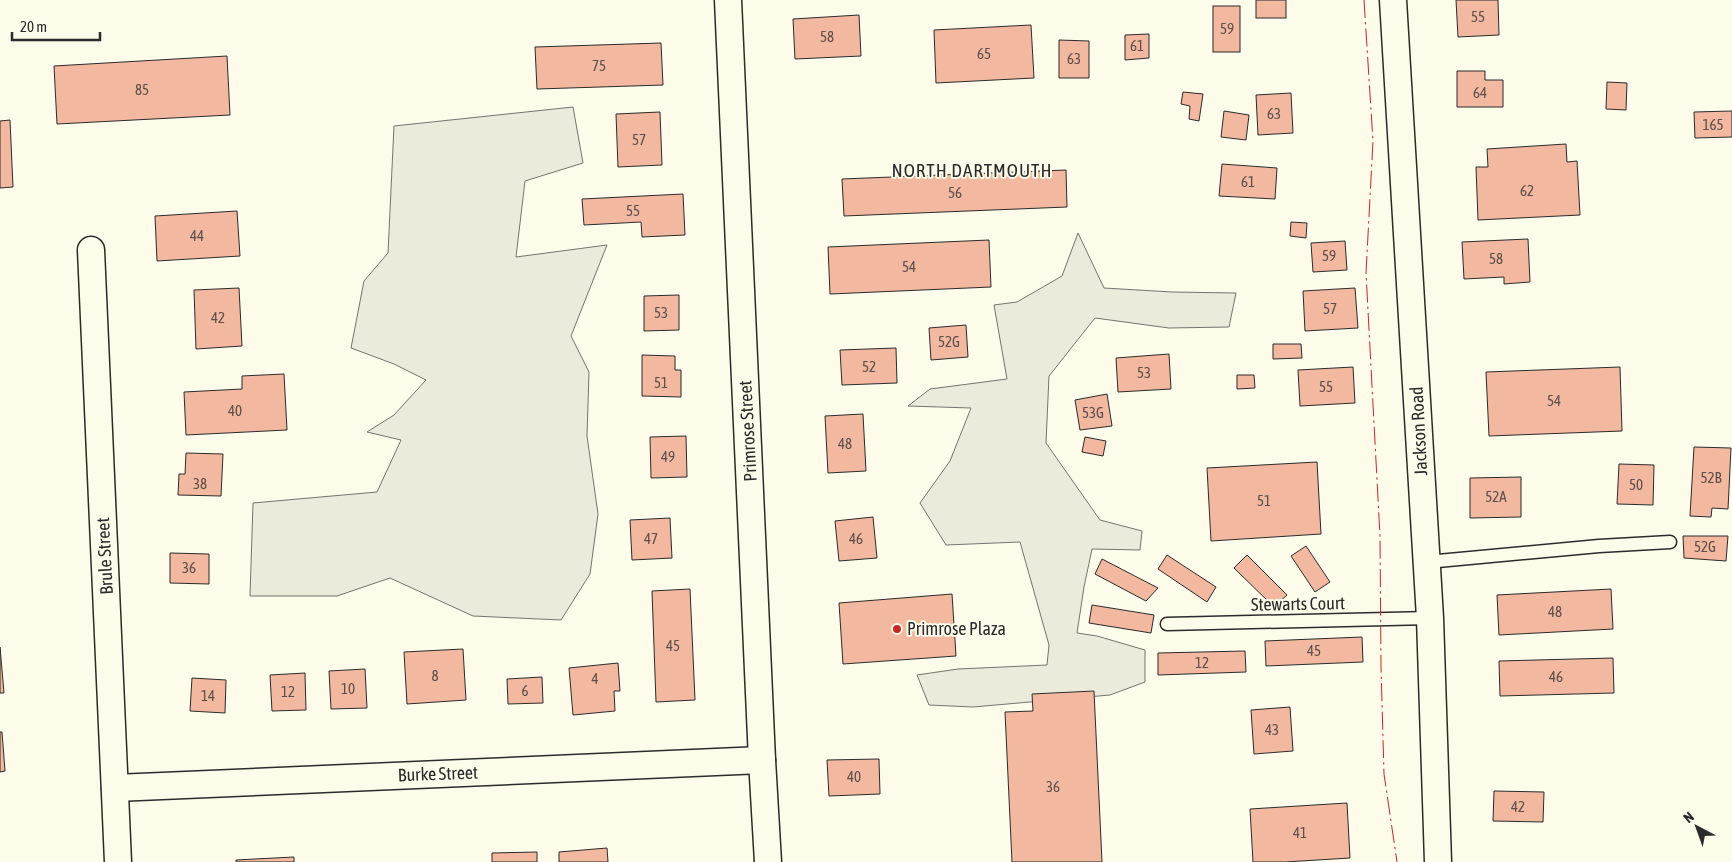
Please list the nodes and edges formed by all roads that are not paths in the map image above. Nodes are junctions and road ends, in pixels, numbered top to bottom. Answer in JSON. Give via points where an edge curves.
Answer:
{"nodes":[{"id":1,"x":728,"y":0,"type":"edge"},
{"id":2,"x":1393,"y":0,"type":"edge"},
{"id":3,"x":91,"y":250,"type":"dead end"},
{"id":4,"x":1670,"y":542,"type":"dead end"},
{"id":5,"x":1427,"y":562,"type":"junction"},
{"id":6,"x":1430,"y":618,"type":"junction"},
{"id":7,"x":1167,"y":624,"type":"dead end"},
{"id":8,"x":762,"y":760,"type":"junction"},
{"id":9,"x":115,"y":788,"type":"junction"},
{"id":10,"x":118,"y":862,"type":"edge"},
{"id":11,"x":768,"y":862,"type":"edge"},
{"id":12,"x":1438,"y":862,"type":"edge"}],
"edges":[{"from":1,"to":8,"type":"street","name":"Primrose Street"},
{"from":2,"to":5,"type":"street","name":"Jackson Road"},
{"from":3,"to":9,"type":"street","name":"Brule Street"},
{"from":4,"to":5,"type":"lane"},
{"from":5,"to":6,"type":"street","name":"Jackson Road"},
{"from":6,"to":7,"type":"lane","name":"Stewarts Court"},
{"from":6,"to":12,"type":"street","name":"Jackson Road"},
{"from":8,"to":9,"type":"street","name":"Burke Street"},
{"from":8,"to":11,"type":"street","name":"Primrose Street"},
{"from":9,"to":10,"type":"street","name":"Brule Street"}]}
